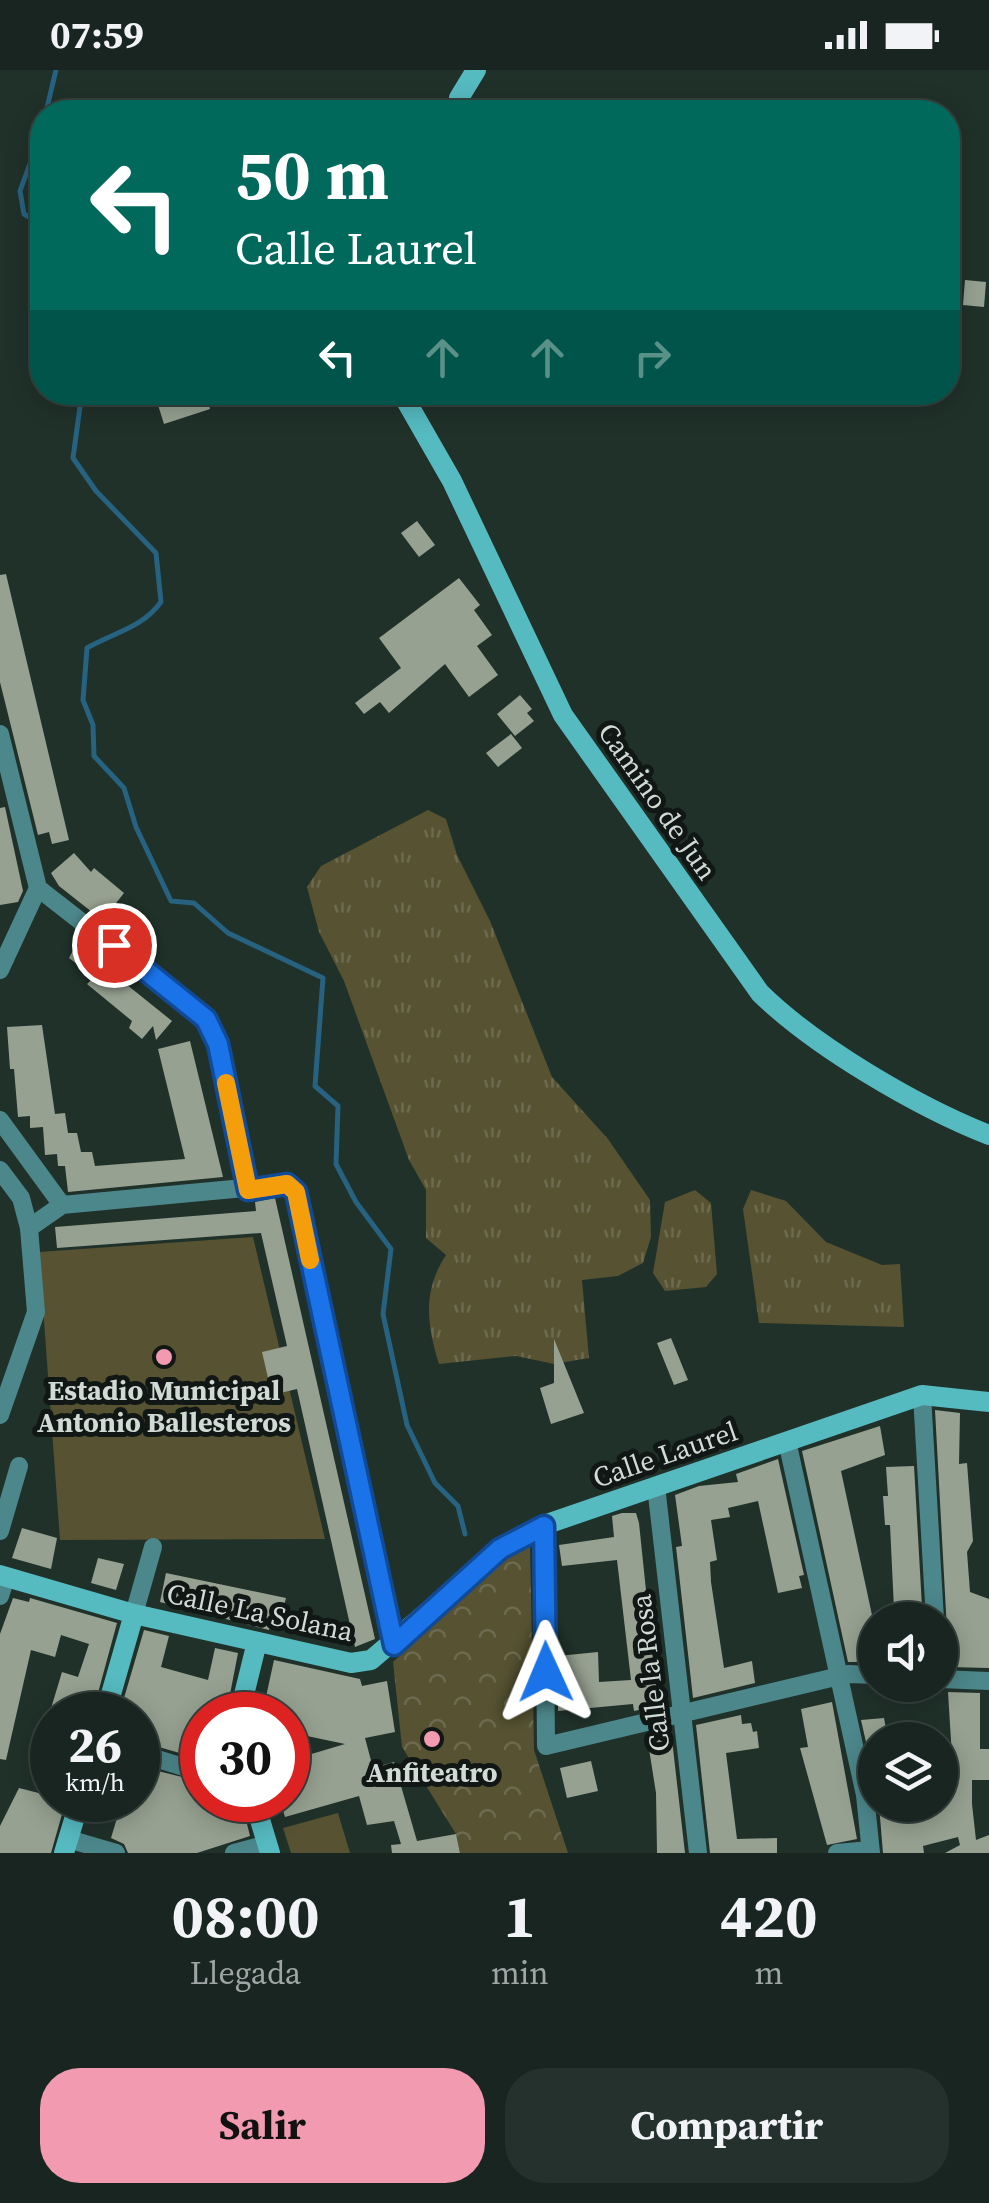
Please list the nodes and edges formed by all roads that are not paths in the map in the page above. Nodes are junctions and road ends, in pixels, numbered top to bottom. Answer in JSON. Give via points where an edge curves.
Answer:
{"nodes":[{"id":1,"x":476,"y":70,"type":"edge"},
{"id":2,"x":459,"y":100,"type":"edge"},
{"id":3,"x":408,"y":405,"type":"edge"},
{"id":4,"x":0,"y":734,"type":"edge"},
{"id":5,"x":38,"y":888,"type":"junction"},
{"id":6,"x":0,"y":970,"type":"edge"},
{"id":7,"x":0,"y":1120,"type":"edge"},
{"id":8,"x":989,"y":1135,"type":"edge"},
{"id":9,"x":0,"y":1170,"type":"edge"},
{"id":10,"x":248,"y":1190,"type":"junction"},
{"id":11,"x":62,"y":1205,"type":"junction"},
{"id":12,"x":29,"y":1228,"type":"junction"},
{"id":13,"x":922,"y":1395,"type":"junction"},
{"id":14,"x":989,"y":1402,"type":"edge"},
{"id":15,"x":0,"y":1415,"type":"edge"},
{"id":16,"x":787,"y":1441,"type":"junction"},
{"id":17,"x":19,"y":1466,"type":"dead end"},
{"id":18,"x":656,"y":1486,"type":"junction"},
{"id":19,"x":544,"y":1526,"type":"junction"},
{"id":20,"x":0,"y":1531,"type":"edge"},
{"id":21,"x":153,"y":1546,"type":"dead end"},
{"id":22,"x":2,"y":1583,"type":"edge"},
{"id":23,"x":934,"y":1602,"type":"edge"},
{"id":24,"x":134,"y":1614,"type":"junction"},
{"id":25,"x":257,"y":1642,"type":"junction"},
{"id":26,"x":394,"y":1645,"type":"junction"},
{"id":27,"x":858,"y":1677,"type":"edge"},
{"id":28,"x":837,"y":1678,"type":"junction"},
{"id":29,"x":958,"y":1679,"type":"edge"},
{"id":30,"x":989,"y":1680,"type":"edge"},
{"id":31,"x":111,"y":1692,"type":"edge"},
{"id":32,"x":245,"y":1692,"type":"edge"},
{"id":33,"x":683,"y":1716,"type":"junction"},
{"id":34,"x":73,"y":1822,"type":"edge"},
{"id":35,"x":260,"y":1822,"type":"edge"},
{"id":36,"x":66,"y":1846,"type":"edge"},
{"id":37,"x":268,"y":1848,"type":"edge"},
{"id":38,"x":871,"y":1851,"type":"edge"},
{"id":39,"x":116,"y":1853,"type":"edge"},
{"id":40,"x":234,"y":1853,"type":"edge"},
{"id":41,"x":698,"y":1853,"type":"edge"},
{"id":42,"x":836,"y":1853,"type":"edge"}],
"edges":[{"from":1,"to":2,"type":"street"},
{"from":3,"to":8,"type":"street","name":"Camino de Jun","via":[[452,480],[563,715],[760,993],[922,1105]]},
{"from":4,"to":5,"type":"street"},
{"from":5,"to":6,"type":"street"},
{"from":5,"to":10,"type":"street","via":[[206,1019],[218,1044]]},
{"from":7,"to":11,"type":"street"},
{"from":9,"to":12,"type":"street","via":[[21,1198]]},
{"from":10,"to":11,"type":"street"},
{"from":10,"to":26,"type":"street","name":"Calle La Solana","via":[[287,1184],[296,1192]]},
{"from":11,"to":12,"type":"street"},
{"from":12,"to":15,"type":"street","via":[[36,1312]]},
{"from":13,"to":14,"type":"street","name":"Calle Laurel"},
{"from":13,"to":16,"type":"street","name":"Calle Laurel"},
{"from":13,"to":23,"type":"street"},
{"from":16,"to":18,"type":"street","name":"Calle Laurel"},
{"from":16,"to":28,"type":"street"},
{"from":17,"to":20,"type":"street"},
{"from":18,"to":19,"type":"street","name":"Calle Laurel"},
{"from":18,"to":33,"type":"street","name":"Calle la Rosa"},
{"from":19,"to":26,"type":"street","name":"Calle Laurel","via":[[500,1549]]},
{"from":19,"to":33,"type":"street","via":[[546,1746]]},
{"from":21,"to":24,"type":"street"},
{"from":22,"to":24,"type":"street","name":"Calle La Solana"},
{"from":24,"to":25,"type":"street","name":"Calle La Solana"},
{"from":24,"to":31,"type":"street"},
{"from":25,"to":26,"type":"street","name":"Calle La Solana","via":[[351,1663]]},
{"from":25,"to":32,"type":"street"},
{"from":27,"to":28,"type":"street"},
{"from":28,"to":33,"type":"street"},
{"from":28,"to":38,"type":"street","via":[[865,1794]]},
{"from":29,"to":30,"type":"street"},
{"from":33,"to":41,"type":"street","name":"Calle la Rosa"},
{"from":34,"to":36,"type":"street"},
{"from":35,"to":37,"type":"street"},
{"from":36,"to":39,"type":"street"},
{"from":37,"to":40,"type":"street"},
{"from":38,"to":42,"type":"street"}]}
